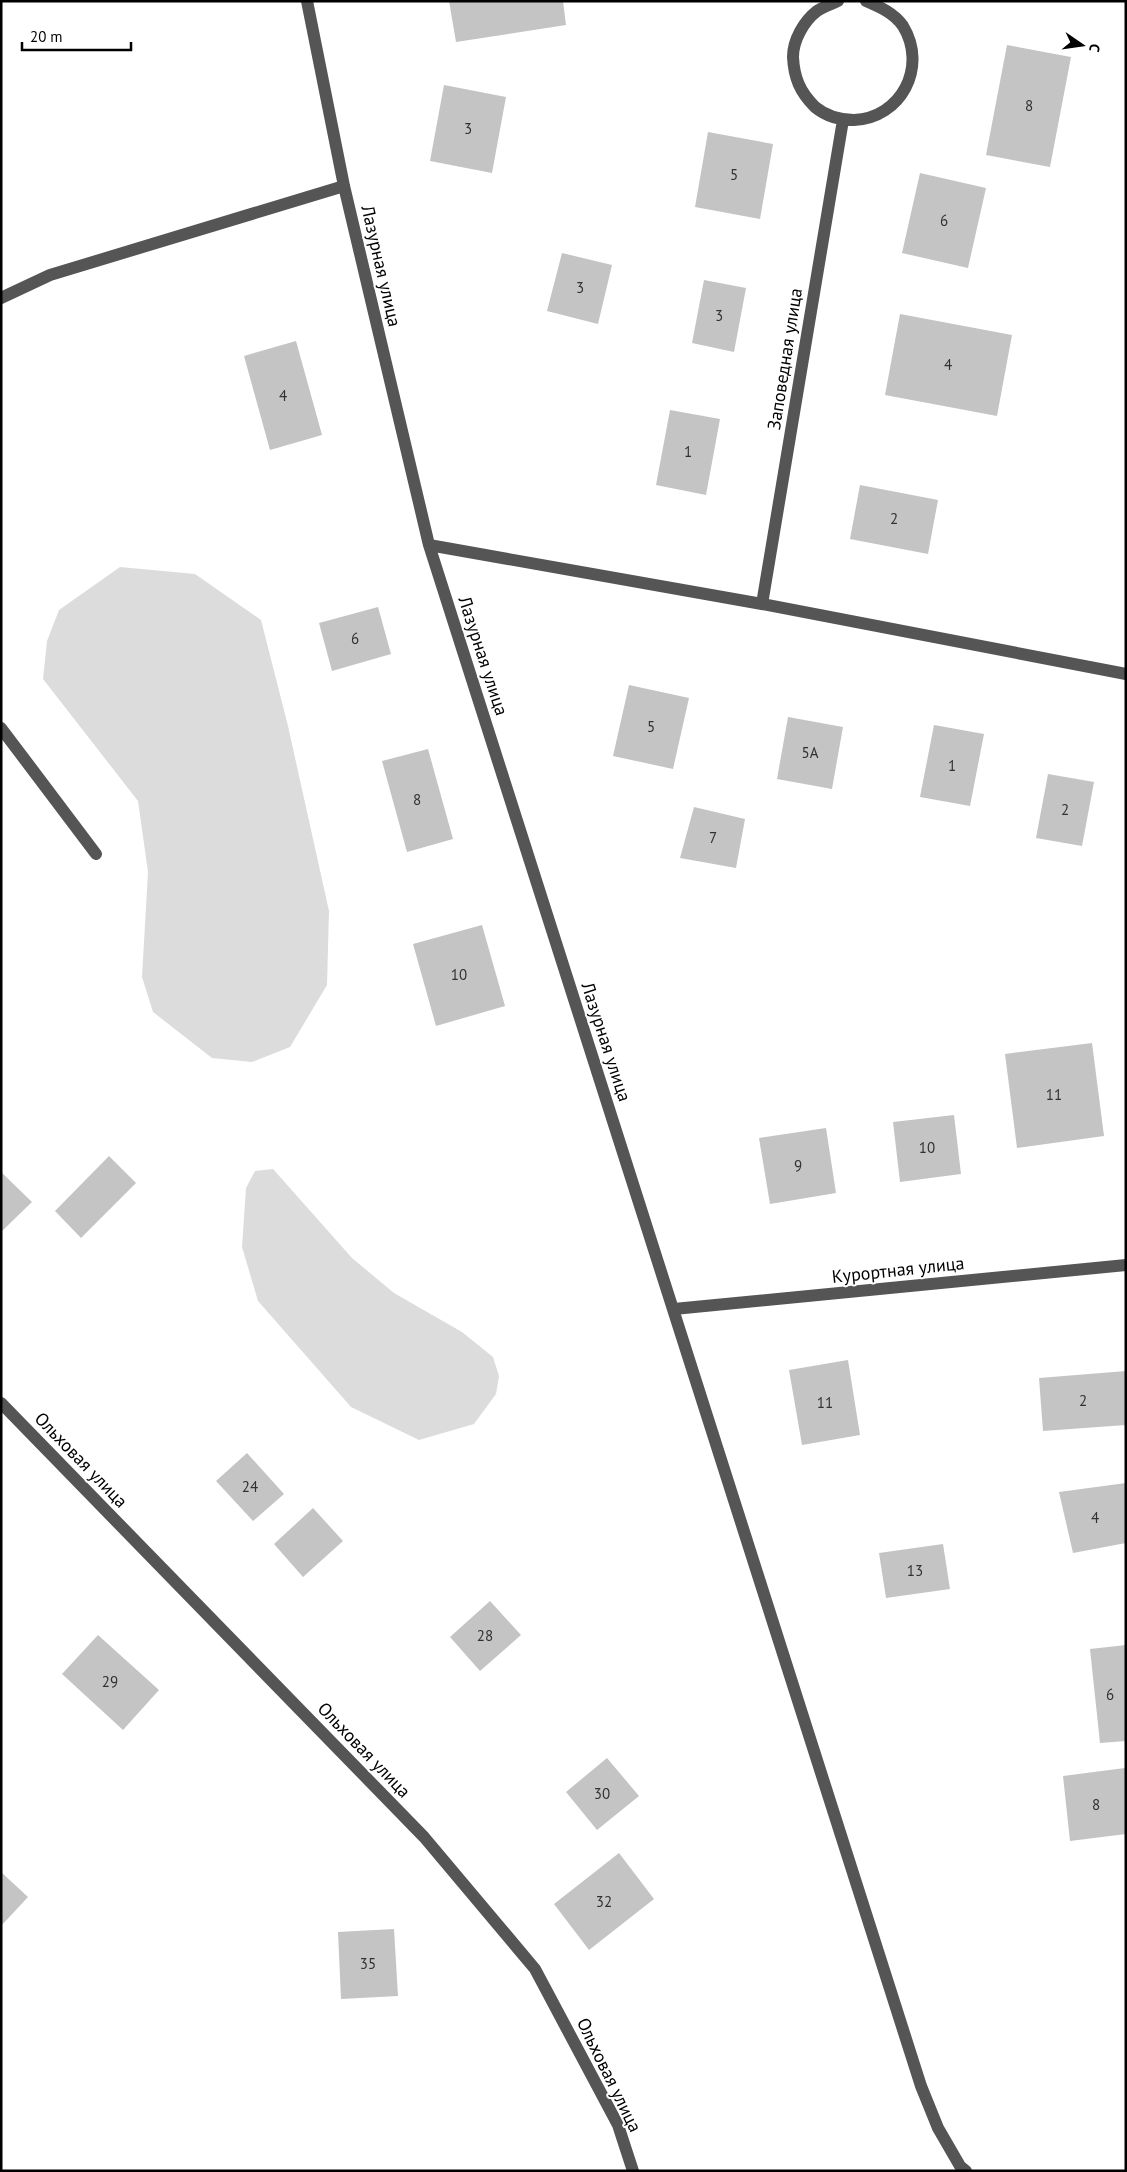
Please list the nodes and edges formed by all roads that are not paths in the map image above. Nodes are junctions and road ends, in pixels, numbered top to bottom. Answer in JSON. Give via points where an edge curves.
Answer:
{"nodes":[{"id":1,"x":308,"y":1,"type":"edge"},
{"id":2,"x":838,"y":1,"type":"edge"},
{"id":3,"x":866,"y":1,"type":"edge"},
{"id":4,"x":843,"y":120,"type":"junction"},
{"id":5,"x":344,"y":186,"type":"junction"},
{"id":6,"x":1,"y":298,"type":"edge"},
{"id":7,"x":429,"y":545,"type":"junction"},
{"id":8,"x":762,"y":604,"type":"junction"},
{"id":9,"x":1126,"y":674,"type":"edge"},
{"id":10,"x":1,"y":728,"type":"edge"},
{"id":11,"x":96,"y":854,"type":"dead end"},
{"id":12,"x":1126,"y":1266,"type":"edge"},
{"id":13,"x":674,"y":1309,"type":"junction"},
{"id":14,"x":1,"y":1403,"type":"edge"},
{"id":15,"x":633,"y":2171,"type":"edge"},
{"id":16,"x":966,"y":2171,"type":"edge"}],
"edges":[{"from":1,"to":5,"type":"street","name":"Лазурная улица"},
{"from":2,"to":4,"type":"street","via":[[818,11],[801,28],[793,50],[794,74],[804,96],[821,112]]},
{"from":3,"to":4,"type":"street","via":[[885,9],[902,25],[912,46],[913,70],[904,92],[888,110],[867,119]]},
{"from":4,"to":8,"type":"street","name":"Заповедная улица"},
{"from":5,"to":6,"type":"street","via":[[50,275]]},
{"from":5,"to":7,"type":"street","name":"Лазурная улица"},
{"from":7,"to":8,"type":"street"},
{"from":7,"to":13,"type":"street","name":"Лазурная улица"},
{"from":8,"to":9,"type":"street"},
{"from":10,"to":11,"type":"street"},
{"from":12,"to":13,"type":"street","name":"Курортная улица"},
{"from":13,"to":16,"type":"street","name":"Лазурная улица","via":[[921,2086],[938,2128]]},
{"from":14,"to":15,"type":"street","name":"Ольховая улица","via":[[424,1837],[536,1969],[618,2125]]}]}
